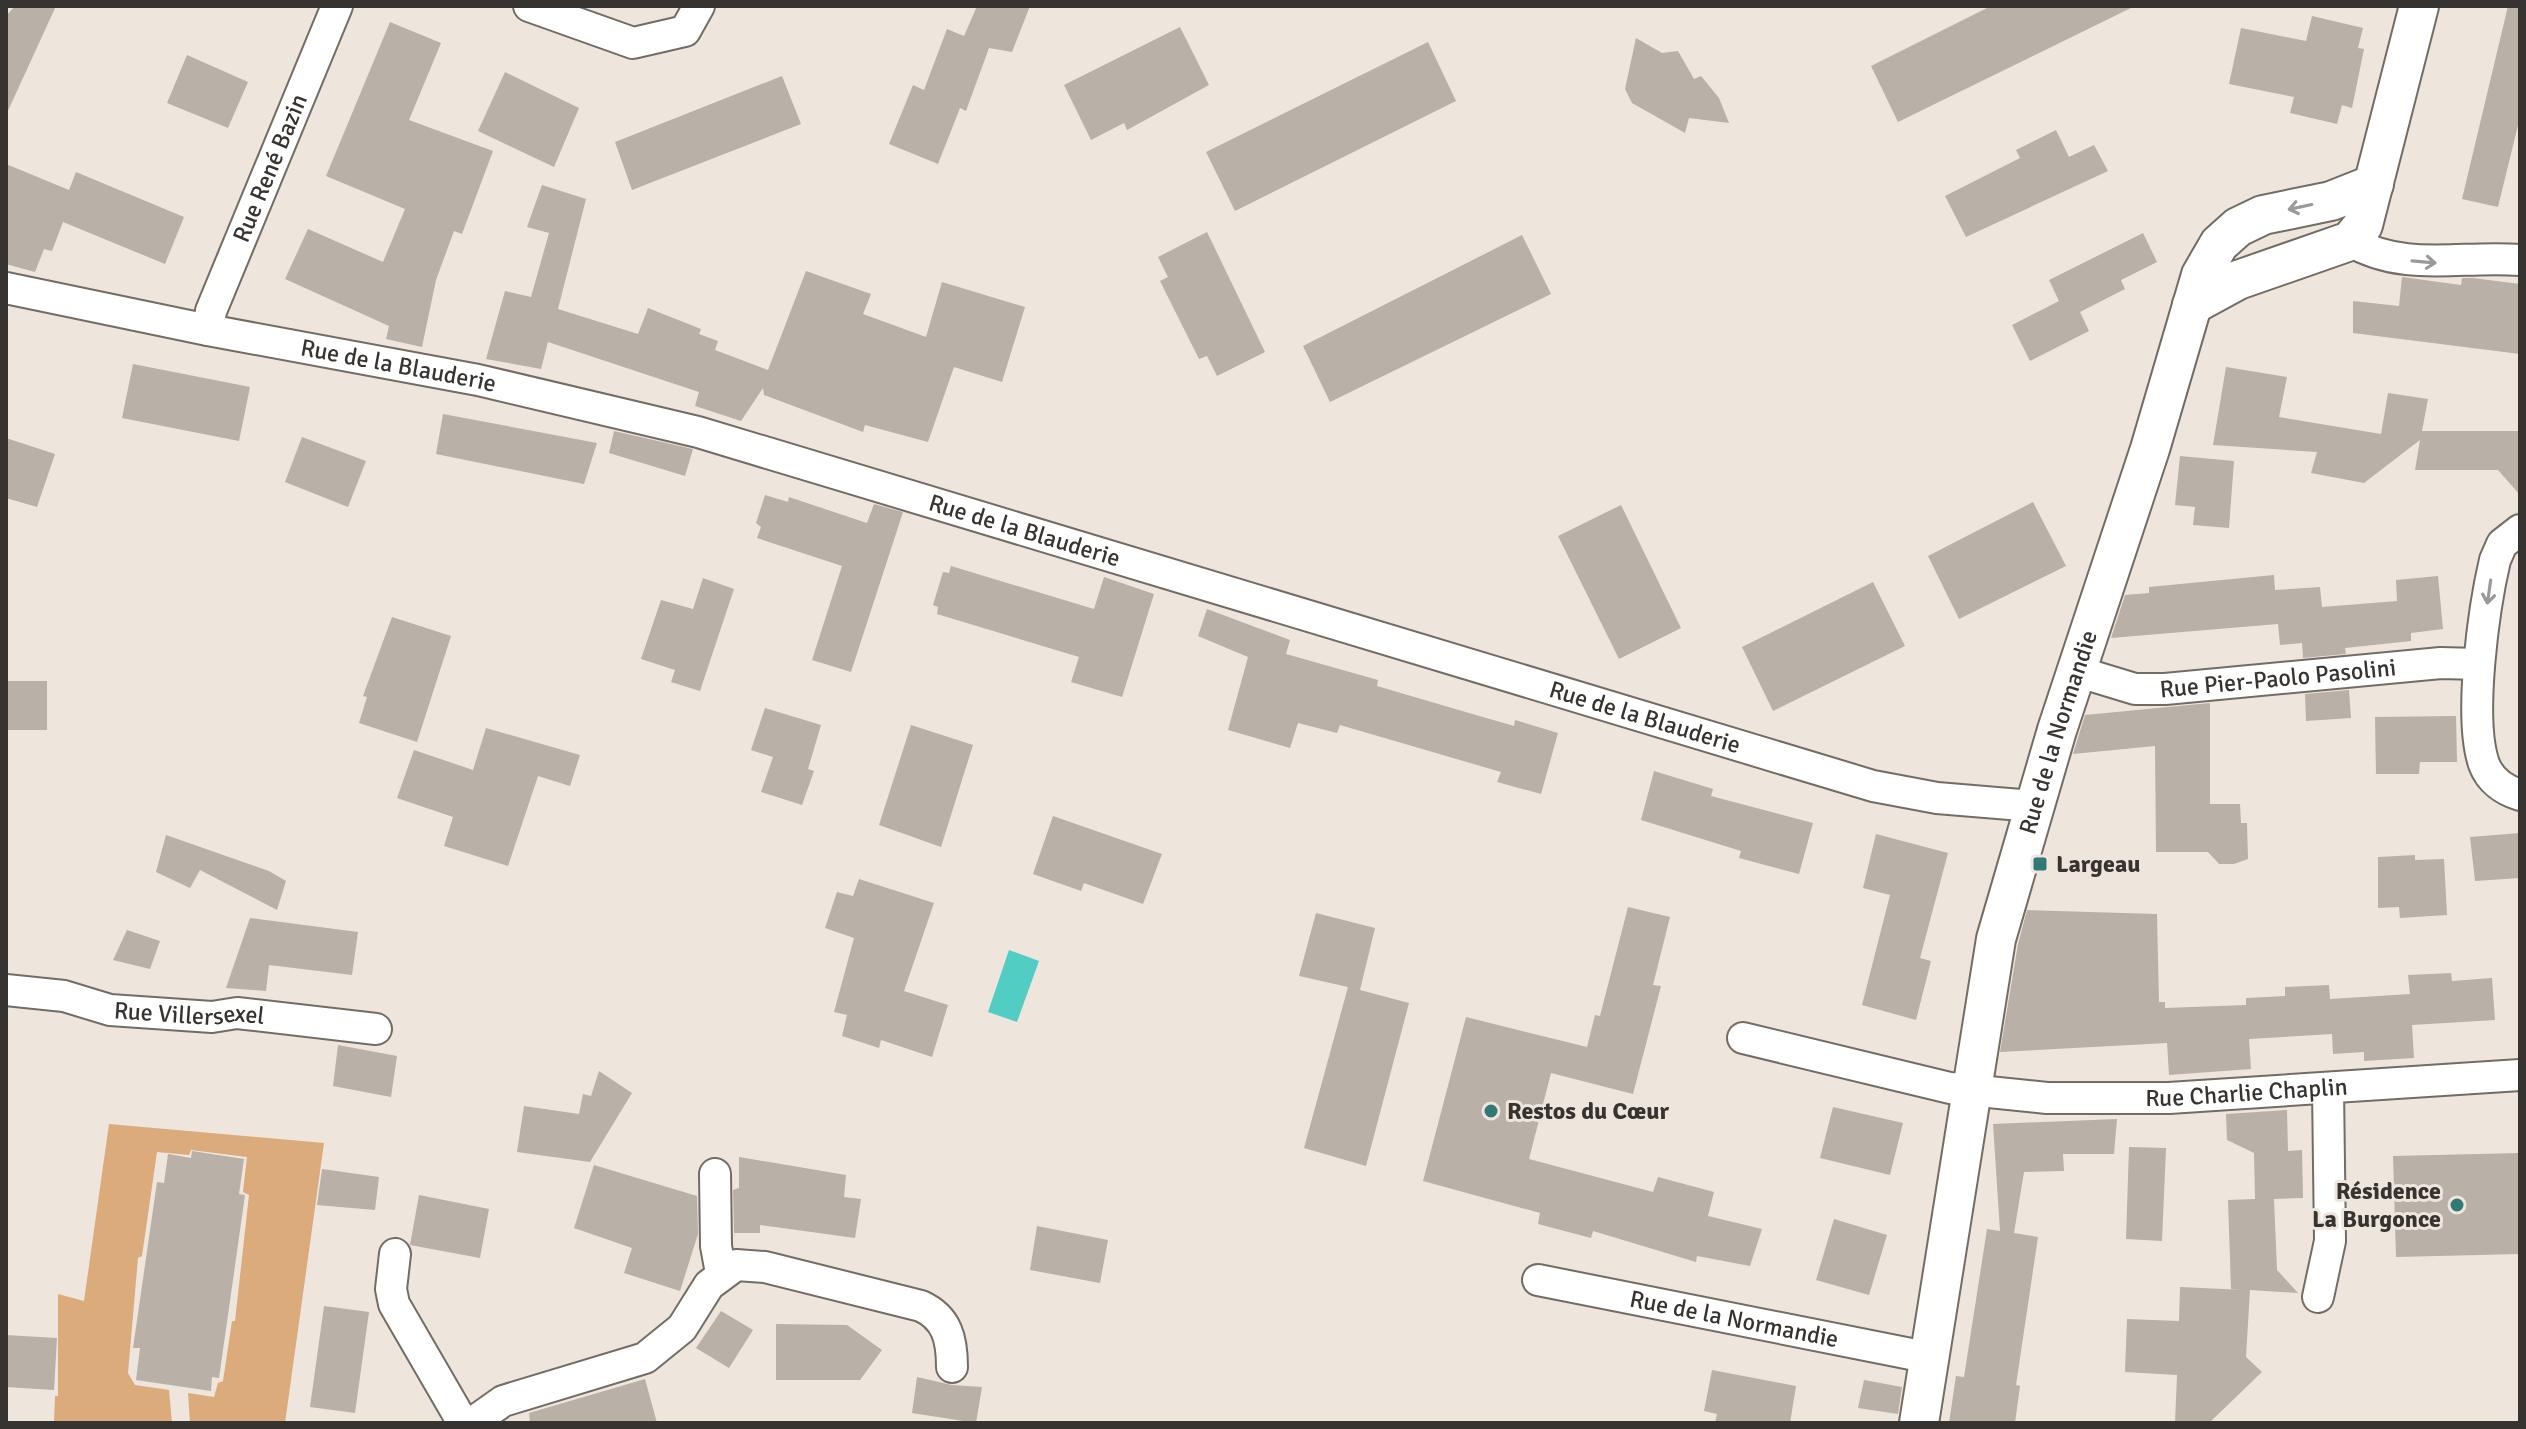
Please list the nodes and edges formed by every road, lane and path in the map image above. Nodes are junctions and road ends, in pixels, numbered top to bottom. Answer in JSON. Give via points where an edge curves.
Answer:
{"nodes":[{"id":1,"x":337,"y":6,"type":"edge"},
{"id":2,"x":529,"y":6,"type":"edge"},
{"id":3,"x":699,"y":6,"type":"edge"},
{"id":4,"x":2419,"y":6,"type":"edge"},
{"id":5,"x":2374,"y":184,"type":"junction"},
{"id":6,"x":2350,"y":241,"type":"junction"},
{"id":7,"x":2520,"y":260,"type":"edge"},
{"id":8,"x":6,"y":288,"type":"edge"},
{"id":9,"x":2192,"y":305,"type":"junction"},
{"id":10,"x":208,"y":330,"type":"junction"},
{"id":11,"x":2520,"y":530,"type":"edge"},
{"id":12,"x":2479,"y":664,"type":"junction"},
{"id":13,"x":2079,"y":672,"type":"junction"},
{"id":14,"x":2520,"y":795,"type":"edge"},
{"id":15,"x":2034,"y":806,"type":"junction"},
{"id":16,"x":6,"y":990,"type":"edge"},
{"id":17,"x":376,"y":1029,"type":"dead end"},
{"id":18,"x":1743,"y":1038,"type":"dead end"},
{"id":19,"x":2520,"y":1075,"type":"edge"},
{"id":20,"x":2328,"y":1088,"type":"junction"},
{"id":21,"x":1972,"y":1091,"type":"junction"},
{"id":22,"x":715,"y":1174,"type":"dead end"},
{"id":23,"x":395,"y":1254,"type":"dead end"},
{"id":24,"x":721,"y":1273,"type":"junction"},
{"id":25,"x":1538,"y":1280,"type":"dead end"},
{"id":26,"x":2318,"y":1297,"type":"dead end"},
{"id":27,"x":1931,"y":1358,"type":"junction"},
{"id":28,"x":952,"y":1367,"type":"dead end"},
{"id":29,"x":463,"y":1423,"type":"edge"},
{"id":30,"x":472,"y":1423,"type":"edge"},
{"id":31,"x":1919,"y":1423,"type":"edge"}],
"edges":[{"from":1,"to":10,"type":"street","name":"Rue René Bazin","via":[[211,311]]},
{"from":2,"to":3,"type":"street","via":[[633,43],[685,31]]},
{"from":4,"to":5,"type":"street"},
{"from":5,"to":6,"type":"street","via":[[2363,225]]},
{"from":5,"to":9,"type":"street","name":"Rue de la Normandie","one_way":true,"via":[[2238,227],[2208,259]]},
{"from":6,"to":7,"type":"street","one_way":true,"via":[[2367,251],[2435,264]]},
{"from":6,"to":9,"type":"street","via":[[2238,280]]},
{"from":8,"to":10,"type":"street","name":"Rue de la Blauderie"},
{"from":9,"to":13,"type":"street","name":"Rue de la Normandie"},
{"from":10,"to":15,"type":"street","name":"Rue de la Blauderie","via":[[478,380],[642,417],[884,485],[1873,786],[1937,798]]},
{"from":11,"to":12,"type":"street","one_way":true,"via":[[2502,544],[2495,560]]},
{"from":12,"to":13,"type":"street","name":"Rue Pier-Paolo Pasolini","via":[[2441,663],[2165,689],[2123,686]]},
{"from":12,"to":14,"type":"street","via":[[2485,766],[2496,782]]},
{"from":13,"to":15,"type":"street","name":"Rue de la Normandie"},
{"from":15,"to":21,"type":"street","name":"Rue de la Normandie","via":[[1996,939]]},
{"from":16,"to":17,"type":"street","name":"Rue Villersexel","via":[[64,996],[110,1010],[212,1017],[237,1013]]},
{"from":18,"to":21,"type":"street","name":"Rue Charlie Chaplin"},
{"from":19,"to":20,"type":"street","name":"Rue Charlie Chaplin"},
{"from":20,"to":21,"type":"street","name":"Rue Charlie Chaplin","via":[[2169,1098],[2047,1098]]},
{"from":20,"to":26,"type":"street","via":[[2330,1241]]},
{"from":21,"to":27,"type":"street","name":"Rue de la Normandie"},
{"from":22,"to":24,"type":"street"},
{"from":23,"to":29,"type":"street","via":[[394,1304]]},
{"from":24,"to":28,"type":"street","via":[[736,1265],[765,1267],[921,1306],[935,1313],[948,1332]]},
{"from":24,"to":30,"type":"street","via":[[682,1328],[645,1358],[503,1401]]},
{"from":25,"to":27,"type":"street","name":"Rue de la Normandie"},
{"from":27,"to":31,"type":"street","name":"Rue de la Normandie"}]}
